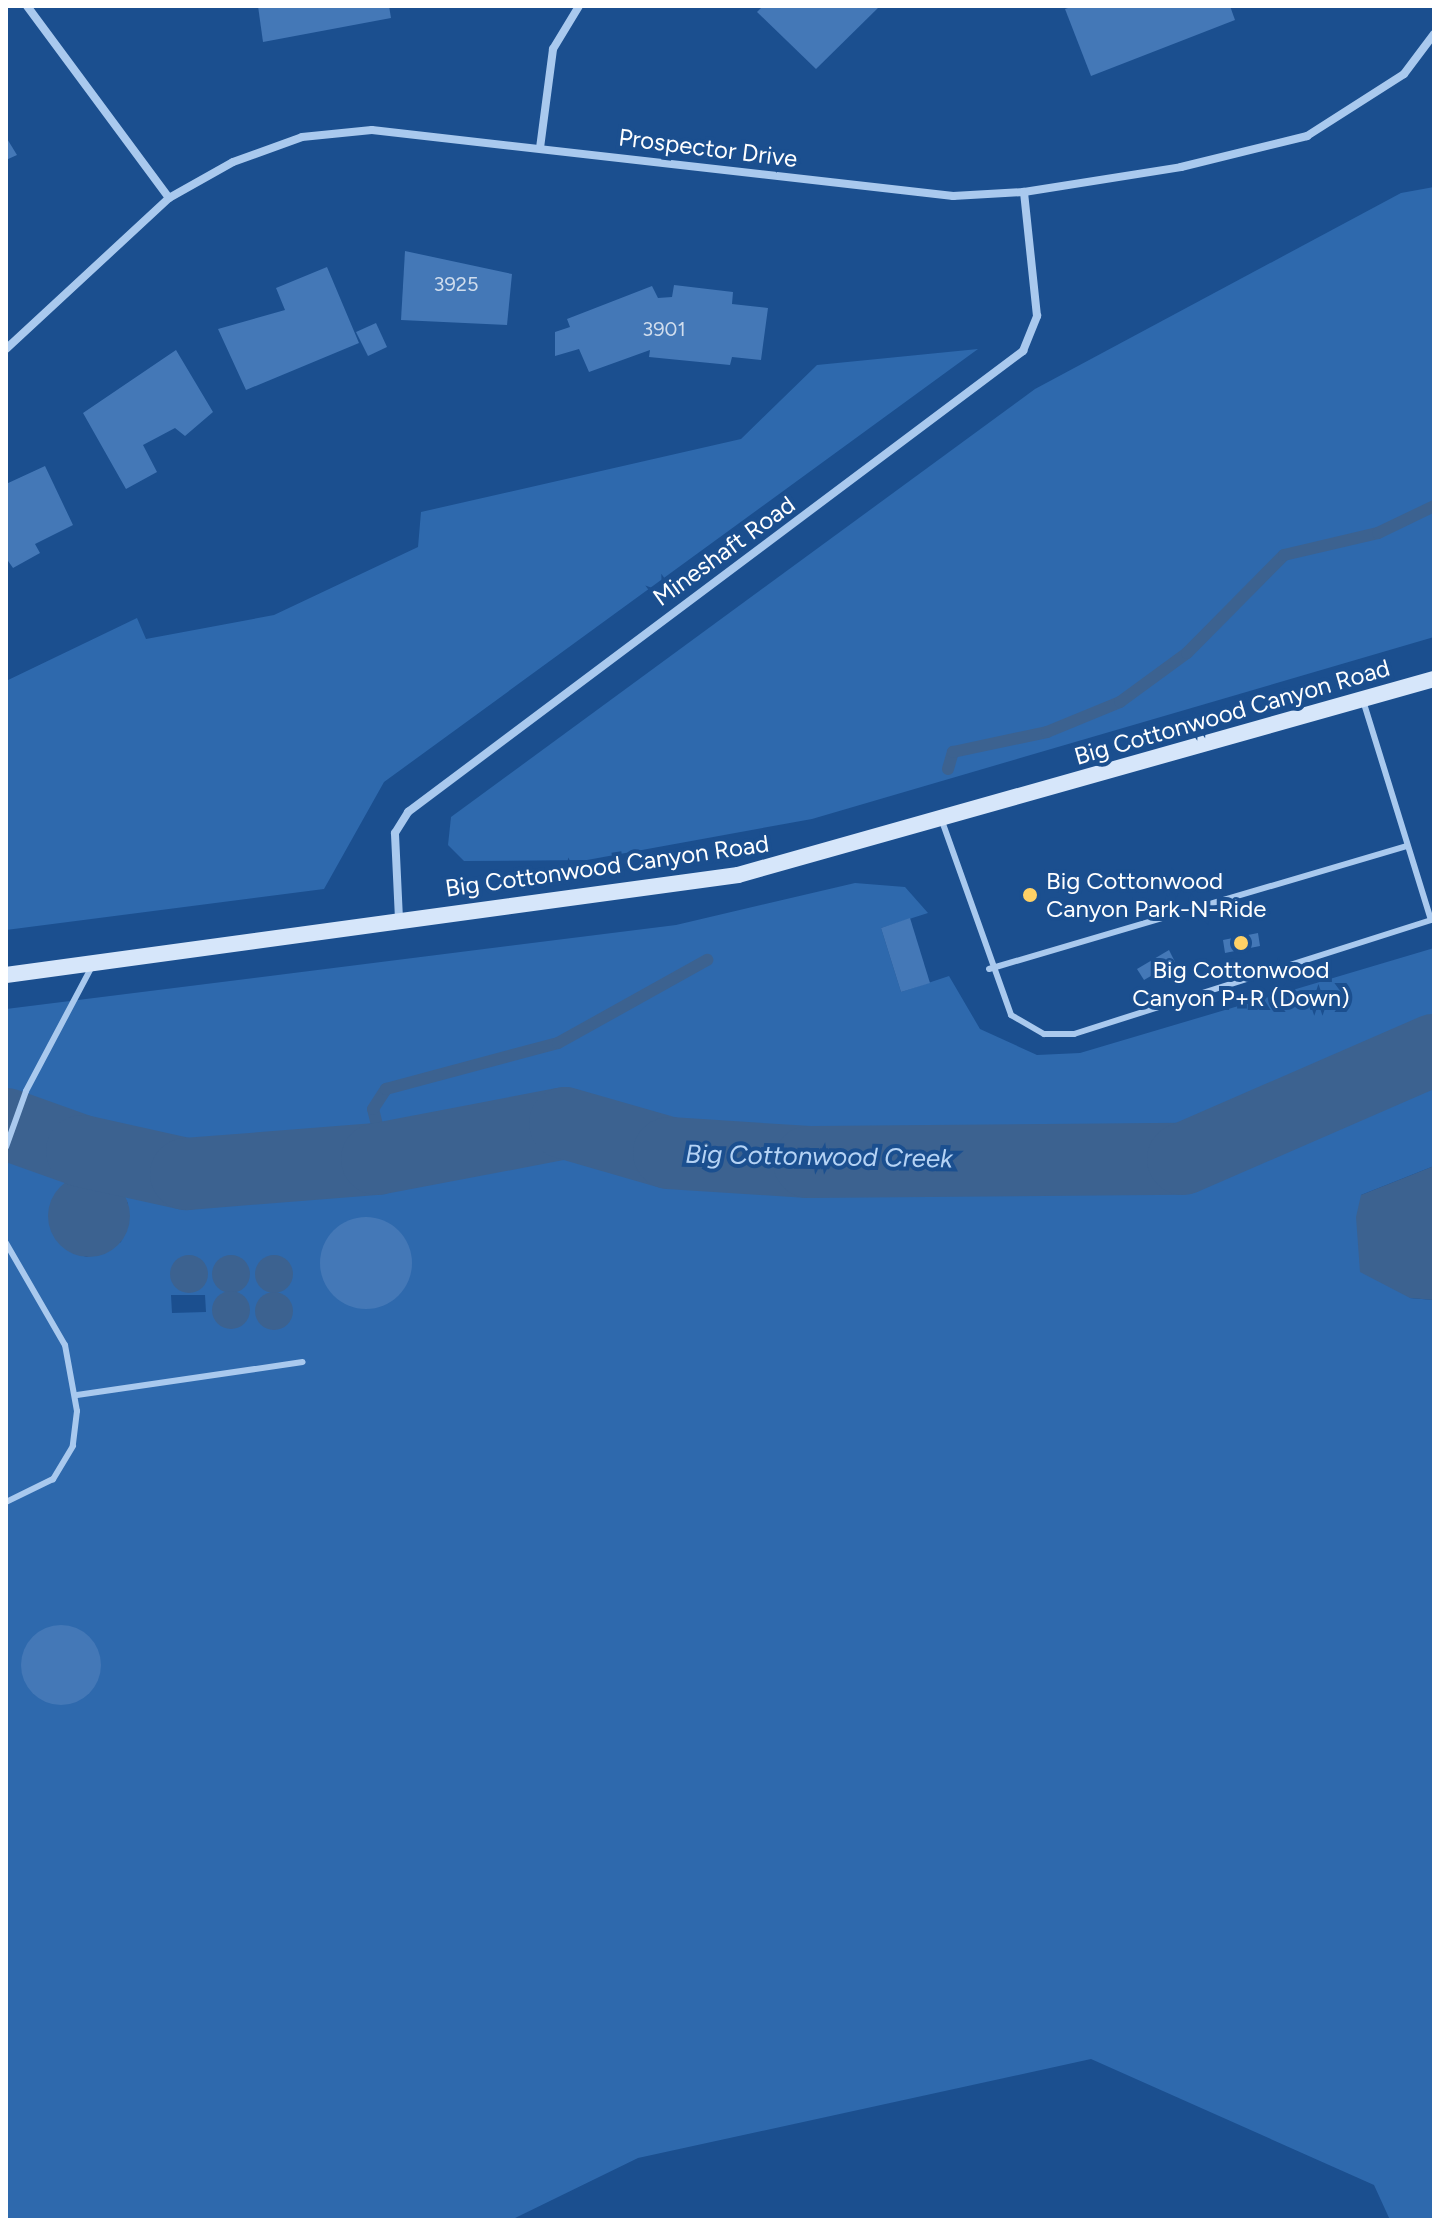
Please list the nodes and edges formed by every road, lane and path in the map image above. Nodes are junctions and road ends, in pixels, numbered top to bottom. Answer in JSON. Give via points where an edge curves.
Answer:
{"nodes":[{"id":1,"x":27,"y":6,"type":"edge"},
{"id":2,"x":579,"y":6,"type":"edge"},
{"id":3,"x":1434,"y":34,"type":"edge"},
{"id":4,"x":540,"y":148,"type":"junction"},
{"id":5,"x":1024,"y":192,"type":"junction"},
{"id":6,"x":169,"y":198,"type":"junction"},
{"id":7,"x":6,"y":349,"type":"edge"},
{"id":8,"x":1434,"y":679,"type":"edge"},
{"id":9,"x":1363,"y":699,"type":"junction"},
{"id":10,"x":942,"y":821,"type":"junction"},
{"id":11,"x":1407,"y":846,"type":"junction"},
{"id":12,"x":399,"y":919,"type":"junction"},
{"id":13,"x":94,"y":961,"type":"junction"},
{"id":14,"x":989,"y":969,"type":"junction"},
{"id":15,"x":6,"y":975,"type":"edge"},
{"id":16,"x":6,"y":1147,"type":"edge"},
{"id":17,"x":6,"y":1243,"type":"edge"},
{"id":18,"x":303,"y":1362,"type":"dead end"},
{"id":19,"x":77,"y":1395,"type":"junction"},
{"id":20,"x":6,"y":1502,"type":"edge"}],
"edges":[{"from":1,"to":6,"type":"street"},
{"from":2,"to":4,"type":"street","via":[[553,49]]},
{"from":3,"to":5,"type":"street","name":"Prospector Drive","via":[[1404,74],[1307,136],[1181,167]]},
{"from":4,"to":5,"type":"street","name":"Prospector Drive","via":[[953,196]]},
{"from":4,"to":6,"type":"street","name":"Prospector Drive","via":[[372,130],[302,137],[233,162]]},
{"from":5,"to":12,"type":"street","name":"Mineshaft Road","via":[[1037,316],[1023,351],[408,812],[395,833]]},
{"from":6,"to":7,"type":"street","name":"Prospector Drive"},
{"from":8,"to":9,"type":"main road","name":"Big Cottonwood Canyon Road"},
{"from":9,"to":10,"type":"main road","name":"Big Cottonwood Canyon Road"},
{"from":9,"to":11,"type":"lane"},
{"from":10,"to":12,"type":"main road","name":"Big Cottonwood Canyon Road","via":[[738,875]]},
{"from":10,"to":14,"type":"lane"},
{"from":11,"to":14,"type":"lane"},
{"from":11,"to":14,"type":"lane","via":[[1431,920],[1074,1034],[1044,1034],[1020,1024]]},
{"from":12,"to":13,"type":"main road","name":"Big Cottonwood Canyon Road"},
{"from":13,"to":15,"type":"main road","name":"Big Cottonwood Canyon Road"},
{"from":13,"to":16,"type":"lane","via":[[26,1091]]},
{"from":17,"to":19,"type":"lane","via":[[65,1345]]},
{"from":18,"to":19,"type":"lane"},
{"from":19,"to":20,"type":"lane","via":[[73,1446],[53,1479]]}]}
